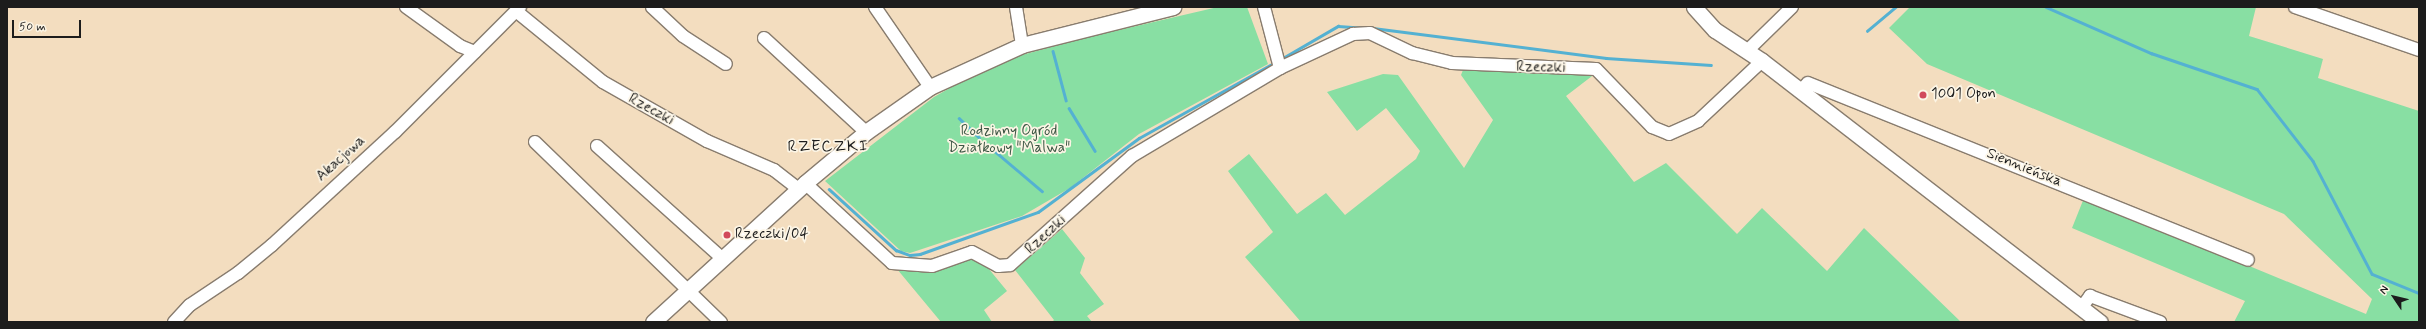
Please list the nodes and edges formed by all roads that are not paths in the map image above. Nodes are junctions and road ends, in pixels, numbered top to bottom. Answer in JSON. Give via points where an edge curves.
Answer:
{"nodes":[{"id":1,"x":406,"y":7,"type":"edge"},
{"id":2,"x":652,"y":7,"type":"edge"},
{"id":3,"x":875,"y":7,"type":"edge"},
{"id":4,"x":1016,"y":7,"type":"edge"},
{"id":5,"x":1173,"y":7,"type":"edge"},
{"id":6,"x":1264,"y":7,"type":"edge"},
{"id":7,"x":1694,"y":7,"type":"edge"},
{"id":8,"x":1704,"y":7,"type":"edge"},
{"id":9,"x":1792,"y":7,"type":"edge"},
{"id":10,"x":2295,"y":7,"type":"edge"},
{"id":11,"x":518,"y":9,"type":"edge"},
{"id":12,"x":1146,"y":10,"type":"edge"},
{"id":13,"x":764,"y":38,"type":"dead end"},
{"id":14,"x":1022,"y":45,"type":"junction"},
{"id":15,"x":2419,"y":50,"type":"edge"},
{"id":16,"x":1747,"y":51,"type":"junction"},
{"id":17,"x":475,"y":52,"type":"junction"},
{"id":18,"x":1762,"y":62,"type":"junction"},
{"id":19,"x":726,"y":64,"type":"dead end"},
{"id":20,"x":1280,"y":68,"type":"junction"},
{"id":21,"x":930,"y":87,"type":"junction"},
{"id":22,"x":1800,"y":91,"type":"junction"},
{"id":23,"x":866,"y":132,"type":"junction"},
{"id":24,"x":535,"y":142,"type":"dead end"},
{"id":25,"x":597,"y":146,"type":"dead end"},
{"id":26,"x":801,"y":186,"type":"junction"},
{"id":27,"x":723,"y":259,"type":"junction"},
{"id":28,"x":2248,"y":260,"type":"dead end"},
{"id":29,"x":687,"y":291,"type":"junction"},
{"id":30,"x":2082,"y":307,"type":"junction"},
{"id":31,"x":174,"y":322,"type":"edge"},
{"id":32,"x":653,"y":322,"type":"edge"},
{"id":33,"x":721,"y":322,"type":"edge"},
{"id":34,"x":2100,"y":322,"type":"edge"},
{"id":35,"x":2160,"y":322,"type":"edge"}],
"edges":[{"from":1,"to":17,"type":"street","via":[[460,46]]},
{"from":2,"to":19,"type":"street","via":[[683,36]]},
{"from":3,"to":21,"type":"street"},
{"from":4,"to":14,"type":"street"},
{"from":5,"to":12,"type":"main road"},
{"from":6,"to":20,"type":"street"},
{"from":7,"to":16,"type":"main road","via":[[1715,30]]},
{"from":8,"to":16,"type":"main road"},
{"from":9,"to":16,"type":"street"},
{"from":10,"to":15,"type":"street"},
{"from":11,"to":17,"type":"street","name":"Akacjowa"},
{"from":11,"to":26,"type":"street","name":"Rzeczki","via":[[604,82],[707,141],[774,170]]},
{"from":12,"to":14,"type":"main road"},
{"from":13,"to":23,"type":"street"},
{"from":14,"to":21,"type":"main road"},
{"from":16,"to":18,"type":"main road"},
{"from":17,"to":31,"type":"street","name":"Akacjowa","via":[[395,132],[272,245],[238,273],[190,305]]},
{"from":18,"to":20,"type":"street","name":"Rzeczki","via":[[1698,121],[1669,134],[1652,127],[1596,68],[1452,63],[1412,53],[1370,33],[1353,34]]},
{"from":18,"to":22,"type":"main road"},
{"from":20,"to":26,"type":"street","name":"Rzeczki","via":[[1132,156],[1010,265],[998,266],[972,252],[932,266],[892,263]]},
{"from":21,"to":23,"type":"main road"},
{"from":22,"to":28,"type":"street","name":"Siennieńska","via":[[1808,83]]},
{"from":22,"to":30,"type":"main road"},
{"from":23,"to":26,"type":"main road"},
{"from":24,"to":29,"type":"street"},
{"from":25,"to":27,"type":"street"},
{"from":26,"to":27,"type":"main road"},
{"from":27,"to":29,"type":"main road"},
{"from":29,"to":32,"type":"main road"},
{"from":29,"to":33,"type":"street"},
{"from":30,"to":34,"type":"main road"},
{"from":30,"to":35,"type":"street","via":[[2090,296]]}]}
